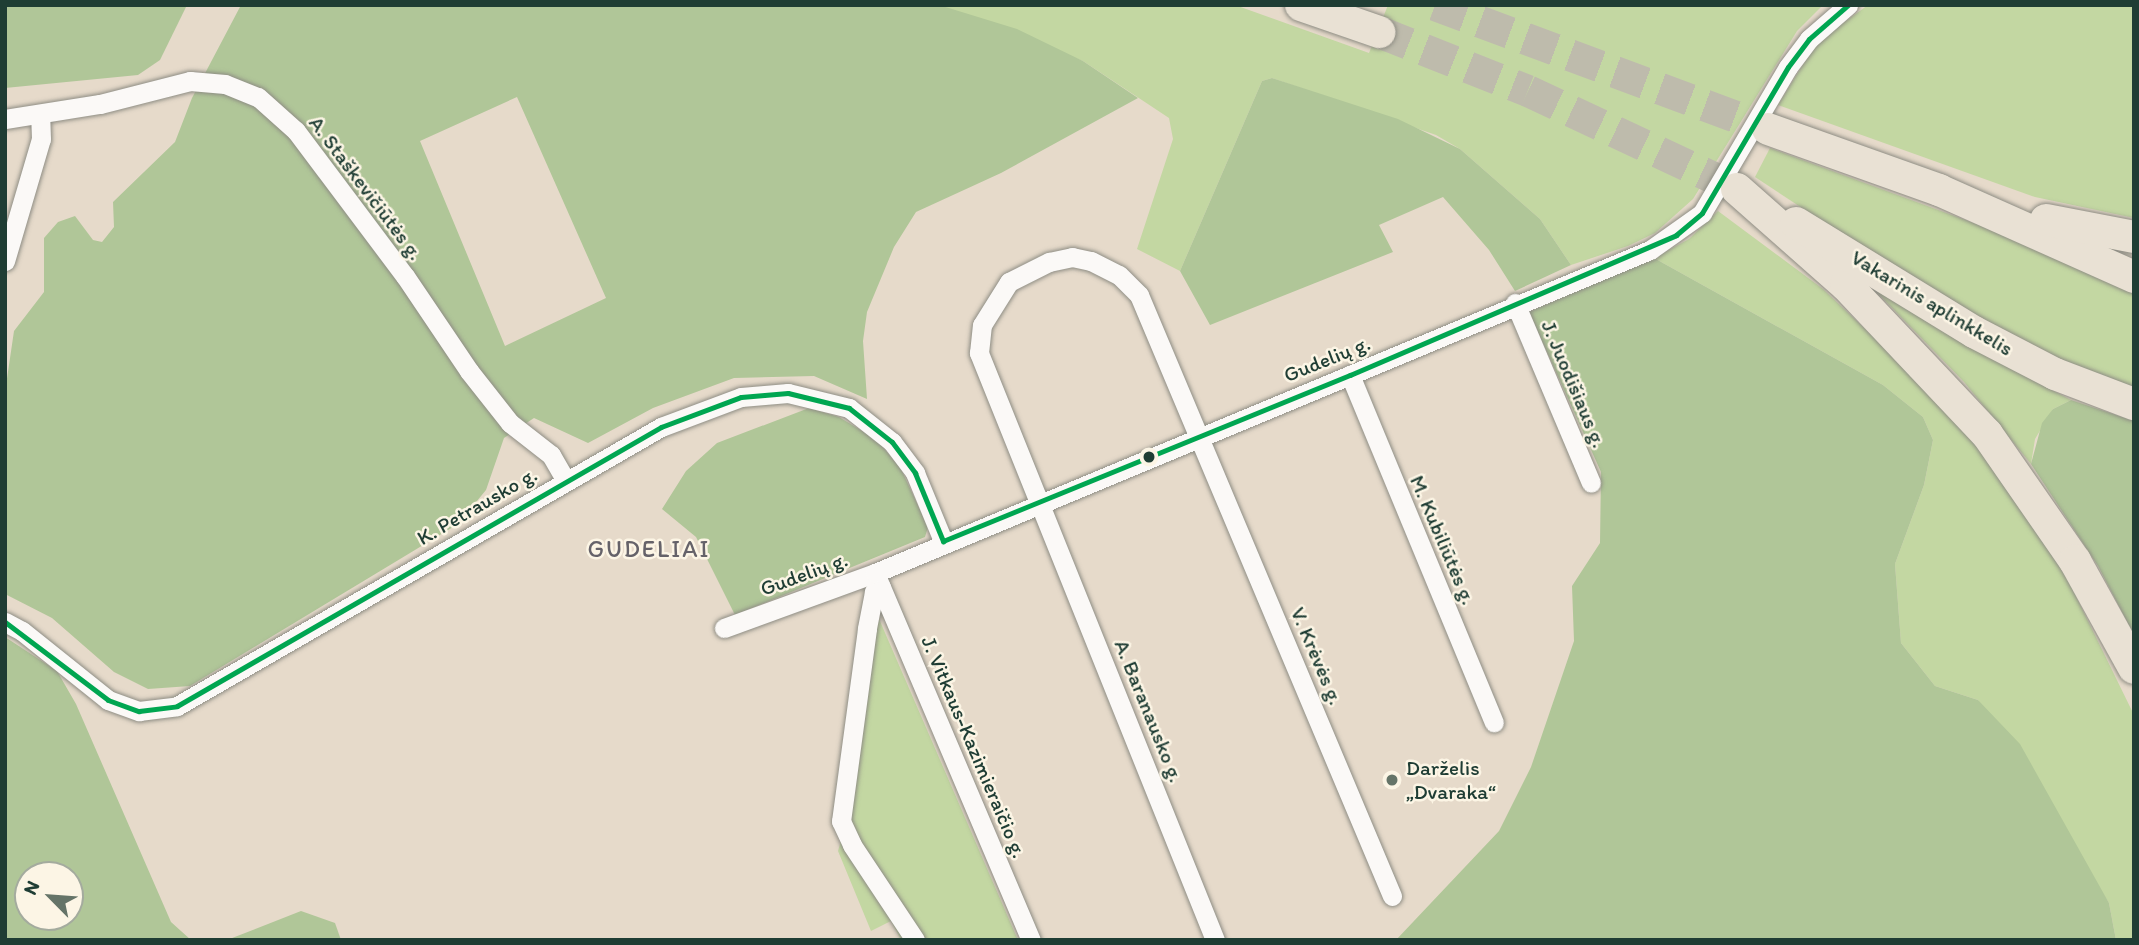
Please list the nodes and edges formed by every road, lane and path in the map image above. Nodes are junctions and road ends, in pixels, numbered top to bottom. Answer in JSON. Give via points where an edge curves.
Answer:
{"nodes":[{"id":1,"x":1301,"y":5,"type":"edge"},
{"id":2,"x":1848,"y":5,"type":"edge"},
{"id":3,"x":1379,"y":32,"type":"tunnel mouth"},
{"id":4,"x":40,"y":114,"type":"junction"},
{"id":5,"x":5,"y":120,"type":"edge"},
{"id":6,"x":1768,"y":129,"type":"tunnel mouth"},
{"id":7,"x":1939,"y":190,"type":"junction"},
{"id":8,"x":2134,"y":237,"type":"edge"},
{"id":9,"x":5,"y":261,"type":"edge"},
{"id":10,"x":2134,"y":277,"type":"edge"},
{"id":11,"x":1515,"y":303,"type":"junction"},
{"id":12,"x":1350,"y":375,"type":"junction"},
{"id":13,"x":2134,"y":404,"type":"edge"},
{"id":14,"x":1199,"y":434,"type":"junction"},
{"id":15,"x":566,"y":481,"type":"junction"},
{"id":16,"x":1591,"y":483,"type":"dead end"},
{"id":17,"x":1041,"y":500,"type":"junction"},
{"id":18,"x":943,"y":541,"type":"junction"},
{"id":19,"x":878,"y":580,"type":"junction"},
{"id":20,"x":5,"y":622,"type":"edge"},
{"id":21,"x":724,"y":628,"type":"dead end"},
{"id":22,"x":2134,"y":668,"type":"edge"},
{"id":23,"x":1494,"y":722,"type":"dead end"},
{"id":24,"x":1392,"y":896,"type":"dead end"},
{"id":25,"x":915,"y":940,"type":"edge"},
{"id":26,"x":1031,"y":940,"type":"edge"},
{"id":27,"x":1215,"y":940,"type":"edge"}],
"edges":[{"from":1,"to":3,"type":"highway"},
{"from":2,"to":11,"type":"street","name":"Gudelių g.","via":[[1809,39],[1788,66],[1702,214],[1650,250]]},
{"from":4,"to":5,"type":"street","name":"A. Staškevičiūtės g."},
{"from":4,"to":9,"type":"street","via":[[41,139]]},
{"from":4,"to":15,"type":"street","name":"A. Staškevičiūtės g.","via":[[190,81],[225,83],[258,97],[296,131],[476,380],[510,423],[551,455]]},
{"from":6,"to":7,"type":"highway"},
{"from":7,"to":8,"type":"highway","via":[[2079,229]]},
{"from":7,"to":10,"type":"highway"},
{"from":11,"to":12,"type":"street","name":"Gudelių g."},
{"from":11,"to":16,"type":"street","name":"J. Juodišiaus g."},
{"from":12,"to":14,"type":"street","name":"Gudelių g."},
{"from":12,"to":23,"type":"street","name":"M. Kubiliūtės g."},
{"from":13,"to":22,"type":"highway","name":"Vakarinis aplinkkelis","via":[[2055,374],[1974,332],[1737,189],[1846,285],[1987,434],[2075,561]]},
{"from":14,"to":17,"type":"street","name":"Gudelių g."},
{"from":14,"to":17,"type":"street","name":"V. Krėvės g.","via":[[1139,295],[1130,284],[1106,267],[1072,257],[1035,266],[1009,282],[995,300],[982,325],[979,353]]},
{"from":14,"to":24,"type":"street","name":"V. Krėvės g."},
{"from":15,"to":18,"type":"street","name":"K. Petrausko g.","via":[[706,408],[741,397],[788,393],[849,408],[892,442],[915,473]]},
{"from":15,"to":20,"type":"street","name":"K. Petrausko g.","via":[[177,706],[157,711],[108,700]]},
{"from":17,"to":18,"type":"street","name":"Gudelių g."},
{"from":17,"to":27,"type":"street","name":"A. Baranausko g."},
{"from":18,"to":19,"type":"street","name":"Gudelių g."},
{"from":19,"to":21,"type":"street","name":"Gudelių g."},
{"from":19,"to":25,"type":"street","via":[[841,821]]},
{"from":19,"to":26,"type":"street","name":"J. Vitkaus-Kazimieraičio g."}]}
